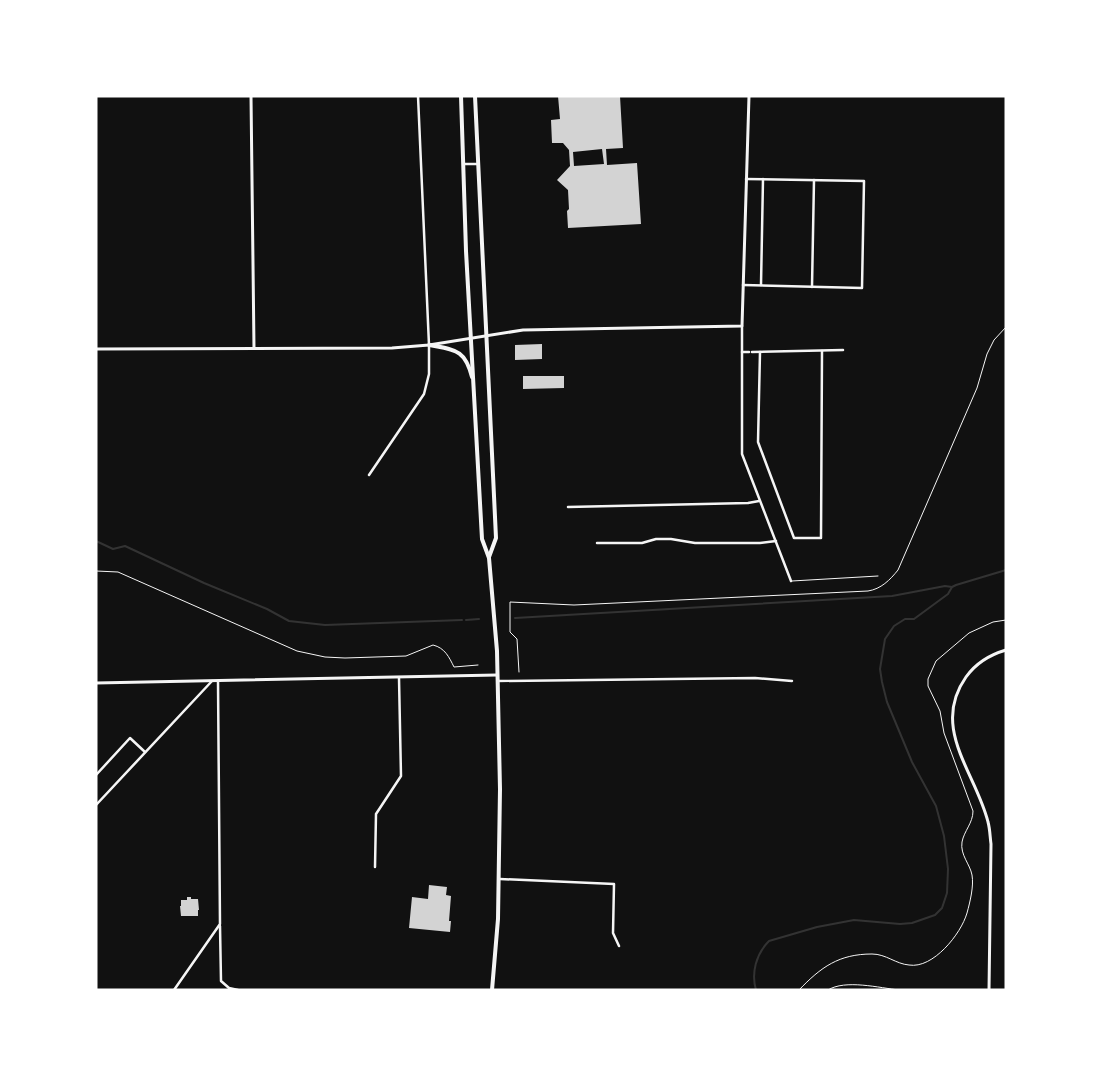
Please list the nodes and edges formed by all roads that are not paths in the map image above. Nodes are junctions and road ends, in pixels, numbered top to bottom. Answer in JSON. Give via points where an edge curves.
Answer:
{"nodes":[{"id":1,"x":251,"y":96,"type":"edge"},
{"id":2,"x":418,"y":96,"type":"edge"},
{"id":3,"x":461,"y":96,"type":"edge"},
{"id":4,"x":475,"y":96,"type":"edge"},
{"id":5,"x":749,"y":96,"type":"edge"},
{"id":6,"x":464,"y":164,"type":"junction"},
{"id":7,"x":478,"y":164,"type":"junction"},
{"id":8,"x":746,"y":179,"type":"junction"},
{"id":9,"x":762,"y":179,"type":"junction"},
{"id":10,"x":814,"y":180,"type":"junction"},
{"id":11,"x":743,"y":286,"type":"junction"},
{"id":12,"x":761,"y":286,"type":"junction"},
{"id":13,"x":812,"y":287,"type":"junction"},
{"id":14,"x":742,"y":326,"type":"junction"},
{"id":15,"x":486,"y":336,"type":"junction"},
{"id":16,"x":472,"y":337,"type":"junction"},
{"id":17,"x":429,"y":344,"type":"junction"},
{"id":18,"x":254,"y":348,"type":"junction"},
{"id":19,"x":96,"y":349,"type":"edge"},
{"id":20,"x":843,"y":350,"type":"dead end"},
{"id":21,"x":822,"y":351,"type":"junction"},
{"id":22,"x":742,"y":352,"type":"junction"},
{"id":23,"x":760,"y":352,"type":"junction"},
{"id":24,"x":474,"y":389,"type":"junction"},
{"id":25,"x":369,"y":474,"type":"dead end"},
{"id":26,"x":759,"y":501,"type":"junction"},
{"id":27,"x":568,"y":507,"type":"dead end"},
{"id":28,"x":776,"y":541,"type":"junction"},
{"id":29,"x":598,"y":543,"type":"dead end"},
{"id":30,"x":489,"y":558,"type":"junction"},
{"id":31,"x":878,"y":576,"type":"dead end"},
{"id":32,"x":791,"y":581,"type":"joint"},
{"id":33,"x":1006,"y":650,"type":"edge"},
{"id":34,"x":497,"y":675,"type":"junction"},
{"id":35,"x":399,"y":678,"type":"junction"},
{"id":36,"x":212,"y":681,"type":"junction"},
{"id":37,"x":218,"y":681,"type":"junction"},
{"id":38,"x":498,"y":681,"type":"junction"},
{"id":39,"x":792,"y":681,"type":"dead end"},
{"id":40,"x":96,"y":683,"type":"edge"},
{"id":41,"x":145,"y":752,"type":"junction"},
{"id":42,"x":96,"y":775,"type":"edge"},
{"id":43,"x":96,"y":804,"type":"edge"},
{"id":44,"x":375,"y":867,"type":"dead end"},
{"id":45,"x":500,"y":879,"type":"junction"},
{"id":46,"x":220,"y":924,"type":"junction"},
{"id":47,"x":619,"y":946,"type":"dead end"},
{"id":48,"x":174,"y":990,"type":"edge"},
{"id":49,"x":238,"y":990,"type":"edge"},
{"id":50,"x":492,"y":990,"type":"edge"},
{"id":51,"x":828,"y":990,"type":"edge"},
{"id":52,"x":899,"y":990,"type":"edge"},
{"id":53,"x":989,"y":990,"type":"edge"}],
"edges":[{"from":1,"to":18,"type":"street"},
{"from":2,"to":17,"type":"street"},
{"from":3,"to":6,"type":"main road"},
{"from":4,"to":7,"type":"main road"},
{"from":5,"to":8,"type":"street"},
{"from":6,"to":7,"type":"street"},
{"from":6,"to":16,"type":"main road"},
{"from":7,"to":15,"type":"main road"},
{"from":8,"to":9,"type":"street"},
{"from":8,"to":11,"type":"street"},
{"from":9,"to":10,"type":"street"},
{"from":9,"to":12,"type":"street"},
{"from":10,"to":13,"type":"street"},
{"from":10,"to":13,"type":"street","via":[[864,181],[862,288]]},
{"from":11,"to":12,"type":"street"},
{"from":11,"to":14,"type":"street"},
{"from":12,"to":13,"type":"street"},
{"from":14,"to":15,"type":"street","via":[[530,330]]},
{"from":14,"to":22,"type":"street"},
{"from":15,"to":16,"type":"street"},
{"from":15,"to":30,"type":"main road","via":[[496,538]]},
{"from":16,"to":17,"type":"street"},
{"from":16,"to":24,"type":"main road"},
{"from":17,"to":18,"type":"street","via":[[392,348]]},
{"from":17,"to":24,"type":"main road","via":[[462,353],[469,366]]},
{"from":17,"to":25,"type":"street","via":[[429,381],[424,394]]},
{"from":18,"to":19,"type":"street"},
{"from":20,"to":21,"type":"street"},
{"from":21,"to":23,"type":"street"},
{"from":21,"to":23,"type":"street","via":[[821,538],[794,538],[758,442]]},
{"from":22,"to":23,"type":"street"},
{"from":22,"to":26,"type":"street","via":[[741,448]]},
{"from":24,"to":30,"type":"main road","via":[[482,539]]},
{"from":26,"to":27,"type":"street"},
{"from":26,"to":28,"type":"street"},
{"from":28,"to":29,"type":"street","via":[[695,543],[656,539],[642,543]]},
{"from":28,"to":32,"type":"street"},
{"from":30,"to":34,"type":"main road"},
{"from":31,"to":32,"type":"lane"},
{"from":33,"to":53,"type":"street","via":[[979,662],[968,674],[954,702],[952,718],[954,737],[988,821]]},
{"from":34,"to":35,"type":"street"},
{"from":34,"to":38,"type":"main road"},
{"from":35,"to":37,"type":"street"},
{"from":35,"to":44,"type":"street","via":[[401,776],[376,814]]},
{"from":36,"to":37,"type":"street"},
{"from":36,"to":40,"type":"street"},
{"from":36,"to":41,"type":"street"},
{"from":37,"to":46,"type":"street"},
{"from":38,"to":39,"type":"street","via":[[755,678]]},
{"from":38,"to":45,"type":"main road"},
{"from":41,"to":42,"type":"street","via":[[130,738]]},
{"from":41,"to":43,"type":"street"},
{"from":45,"to":47,"type":"street","via":[[614,884],[612,933]]},
{"from":45,"to":50,"type":"main road"},
{"from":46,"to":48,"type":"street"},
{"from":46,"to":49,"type":"street","via":[[222,981],[229,988]]},
{"from":51,"to":52,"type":"lane","via":[[849,984]]}]}
